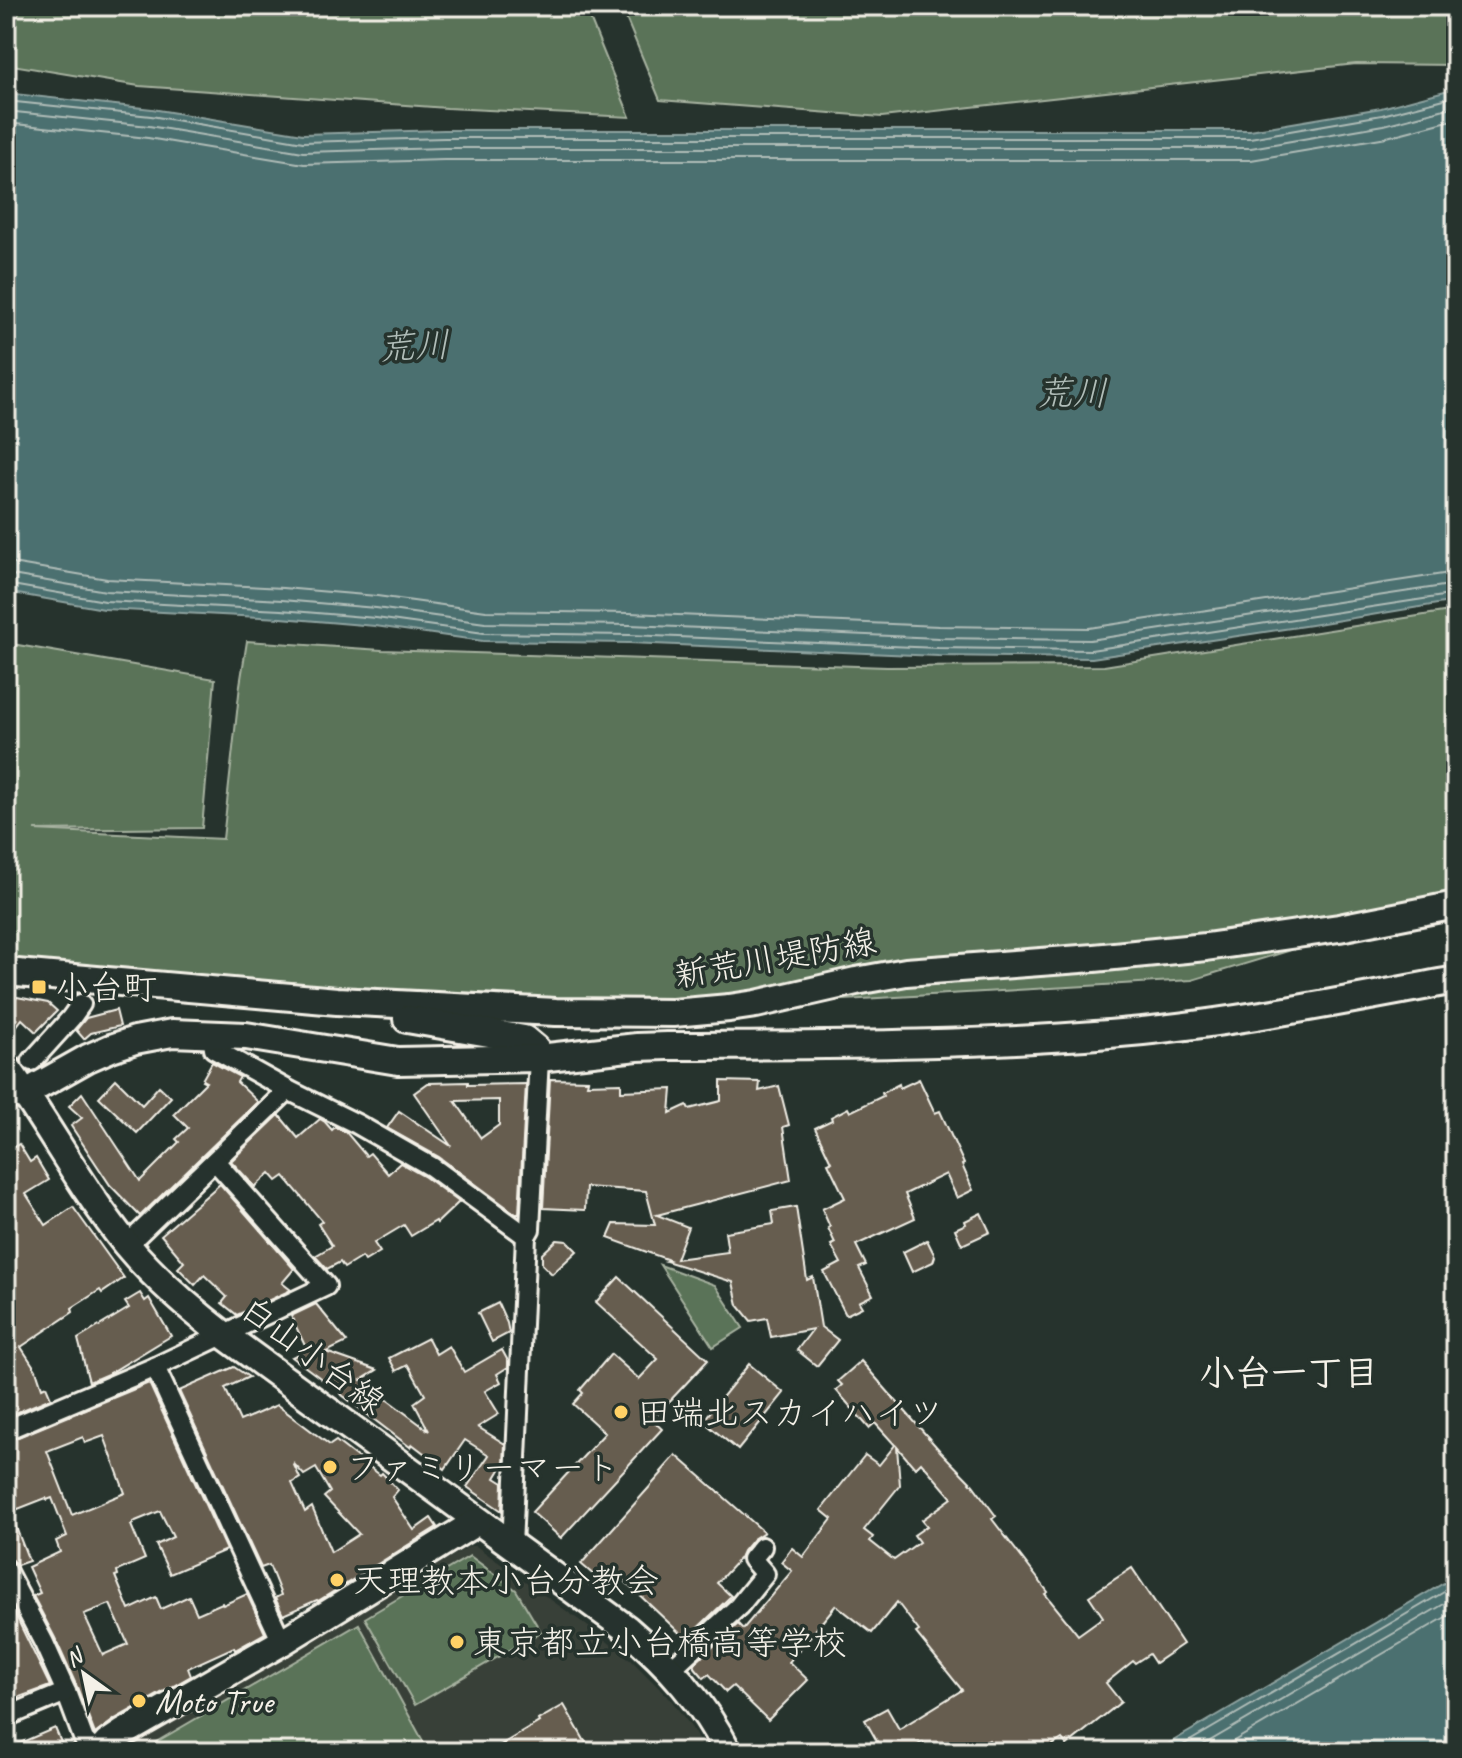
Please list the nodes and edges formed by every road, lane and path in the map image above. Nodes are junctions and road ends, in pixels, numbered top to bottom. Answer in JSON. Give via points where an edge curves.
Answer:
{"nodes":[{"id":1,"x":1456,"y":905,"type":"edge"},
{"id":2,"x":6,"y":972,"type":"edge"},
{"id":3,"x":1456,"y":980,"type":"edge"},
{"id":4,"x":337,"y":1001,"type":"junction"},
{"id":5,"x":81,"y":1004,"type":"dead end"},
{"id":6,"x":212,"y":1033,"type":"junction"},
{"id":7,"x":51,"y":1040,"type":"junction"},
{"id":8,"x":539,"y":1058,"type":"junction"},
{"id":9,"x":32,"y":1061,"type":"dead end"},
{"id":10,"x":6,"y":1066,"type":"edge"},
{"id":11,"x":68,"y":1069,"type":"junction"},
{"id":12,"x":288,"y":1090,"type":"junction"},
{"id":13,"x":15,"y":1094,"type":"edge"},
{"id":14,"x":215,"y":1161,"type":"junction"},
{"id":15,"x":526,"y":1236,"type":"junction"},
{"id":16,"x":127,"y":1245,"type":"junction"},
{"id":17,"x":224,"y":1335,"type":"junction"},
{"id":18,"x":155,"y":1367,"type":"junction"},
{"id":19,"x":6,"y":1430,"type":"edge"},
{"id":20,"x":478,"y":1521,"type":"junction"},
{"id":21,"x":512,"y":1546,"type":"junction"},
{"id":22,"x":762,"y":1547,"type":"dead end"},
{"id":23,"x":6,"y":1570,"type":"edge"},
{"id":24,"x":282,"y":1642,"type":"junction"},
{"id":25,"x":671,"y":1669,"type":"junction"},
{"id":26,"x":66,"y":1692,"type":"junction"},
{"id":27,"x":6,"y":1717,"type":"edge"},
{"id":28,"x":98,"y":1752,"type":"edge"},
{"id":29,"x":728,"y":1752,"type":"edge"}],
"edges":[{"from":1,"to":4,"type":"main road","name":"新荒川堤防線","via":[[1206,947],[906,972],[700,1011],[556,1012]]},
{"from":2,"to":4,"type":"main road","name":"新荒川堤防線"},
{"from":3,"to":8,"type":"main road","name":"新荒川堤防線","via":[[1239,1019],[1110,1034],[930,1043],[637,1047]]},
{"from":4,"to":8,"type":"main road","via":[[387,1016],[524,1039]]},
{"from":5,"to":7,"type":"street"},
{"from":6,"to":8,"type":"main road","name":"新荒川堤防線","via":[[398,1061]]},
{"from":6,"to":11,"type":"main road","name":"新荒川堤防線","via":[[135,1040]]},
{"from":6,"to":12,"type":"street","via":[[214,1049]]},
{"from":7,"to":9,"type":"street"},
{"from":7,"to":11,"type":"street"},
{"from":8,"to":15,"type":"street"},
{"from":10,"to":13,"type":"main road","name":"白山小台線"},
{"from":11,"to":13,"type":"main road","name":"新荒川堤防線"},
{"from":12,"to":14,"type":"street"},
{"from":12,"to":15,"type":"street","via":[[432,1167]]},
{"from":13,"to":16,"type":"main road","name":"白山小台線"},
{"from":14,"to":16,"type":"street"},
{"from":14,"to":17,"type":"street","via":[[326,1286]]},
{"from":15,"to":21,"type":"street"},
{"from":16,"to":17,"type":"main road","name":"白山小台線"},
{"from":17,"to":18,"type":"street"},
{"from":17,"to":20,"type":"main road","name":"白山小台線"},
{"from":18,"to":19,"type":"street"},
{"from":18,"to":24,"type":"street"},
{"from":20,"to":21,"type":"main road","name":"白山小台線"},
{"from":20,"to":24,"type":"main road"},
{"from":21,"to":25,"type":"main road","name":"白山小台線","via":[[627,1629]]},
{"from":22,"to":25,"type":"street","via":[[752,1559],[765,1574],[739,1606]]},
{"from":23,"to":26,"type":"street"},
{"from":24,"to":28,"type":"main road"},
{"from":25,"to":29,"type":"main road","name":"白山小台線"},
{"from":26,"to":27,"type":"street"},
{"from":26,"to":28,"type":"street","via":[[84,1740]]}]}
